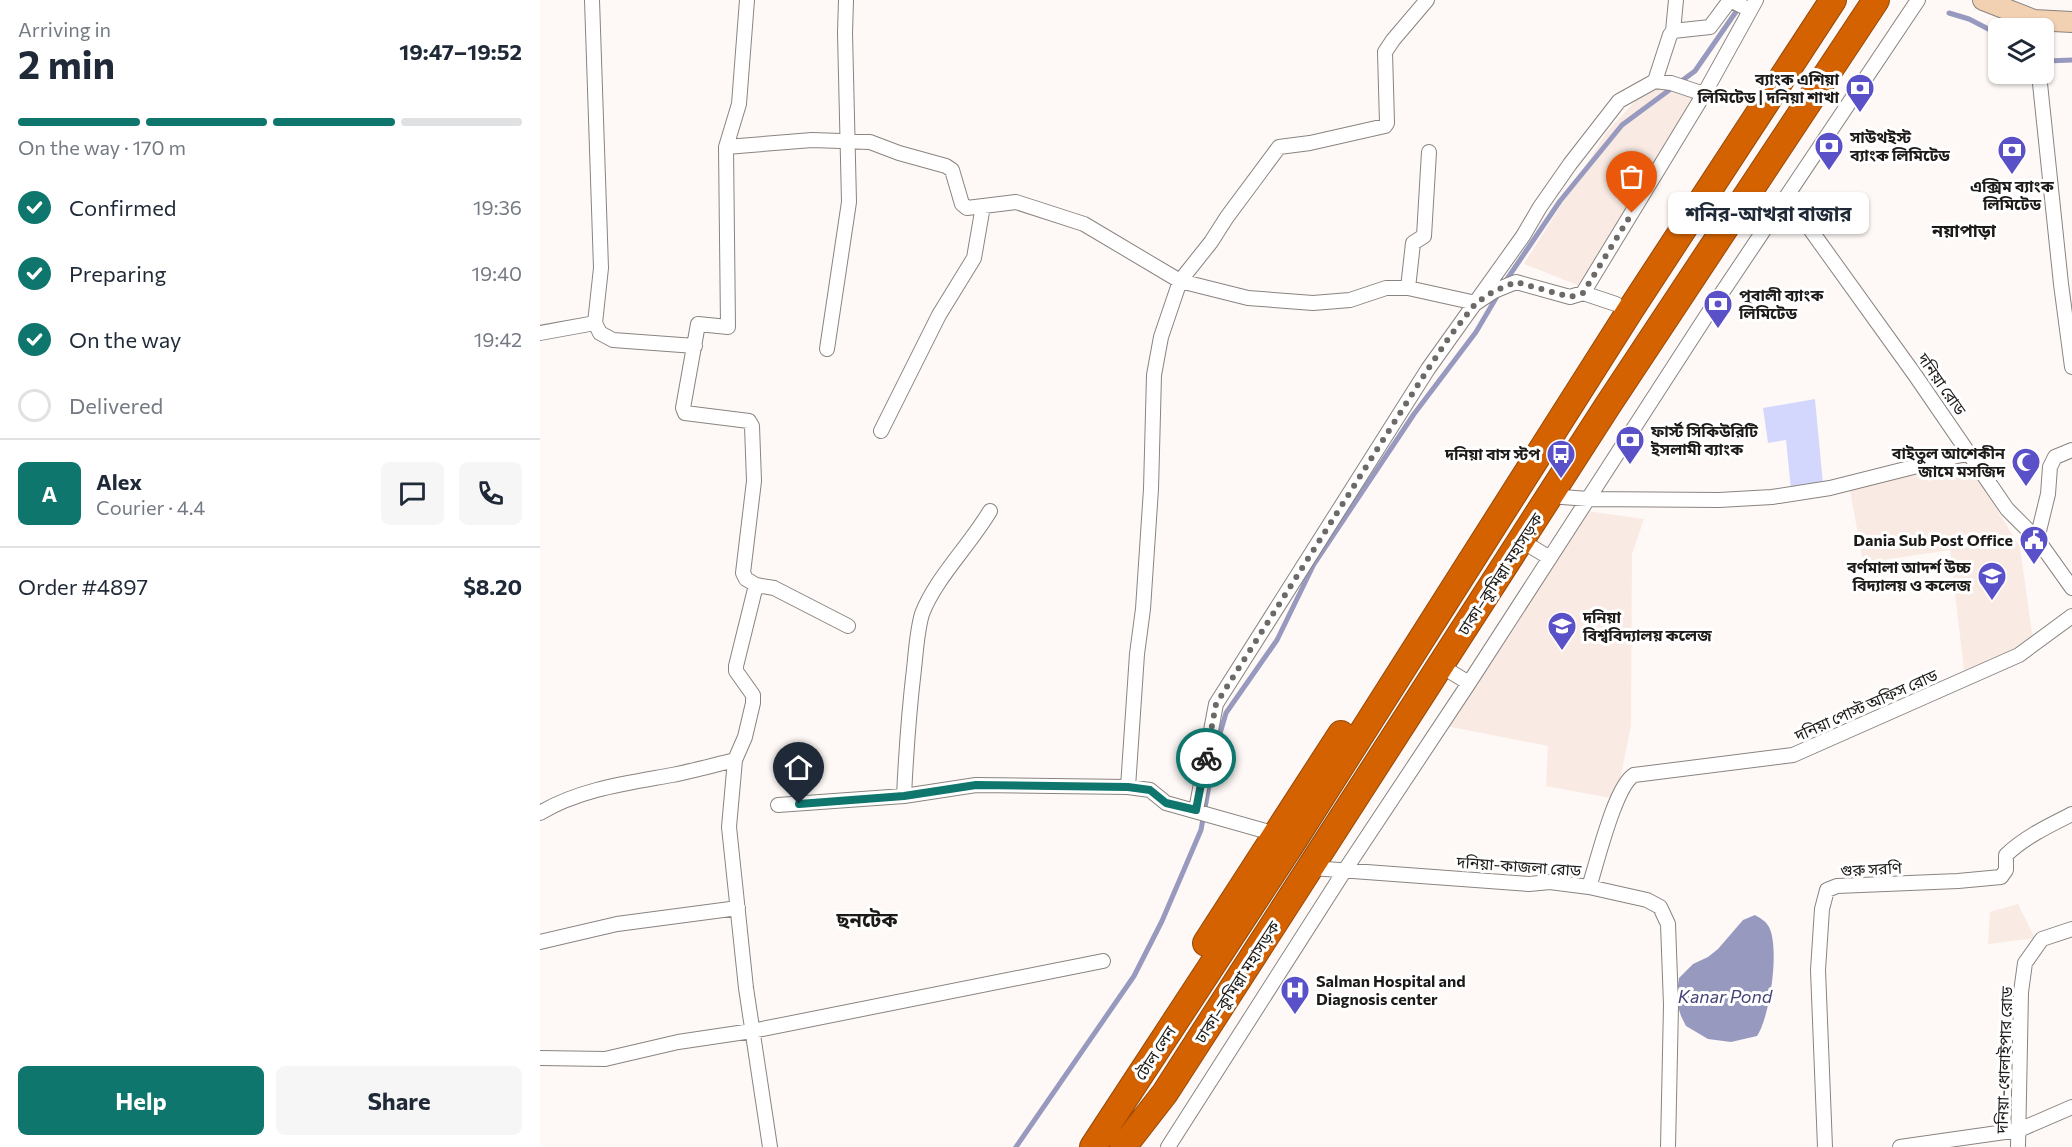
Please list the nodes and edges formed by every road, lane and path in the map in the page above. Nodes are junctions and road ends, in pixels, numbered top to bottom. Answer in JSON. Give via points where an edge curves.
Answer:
{"nodes":[{"id":1,"x":592,"y":0,"type":"edge"},
{"id":2,"x":747,"y":0,"type":"edge"},
{"id":3,"x":846,"y":0,"type":"edge"},
{"id":4,"x":1427,"y":0,"type":"edge"},
{"id":5,"x":1676,"y":0,"type":"edge"},
{"id":6,"x":1814,"y":0,"type":"edge"},
{"id":7,"x":1833,"y":0,"type":"edge"},
{"id":8,"x":1876,"y":0,"type":"edge"},
{"id":9,"x":1918,"y":0,"type":"edge"},
{"id":10,"x":1983,"y":0,"type":"edge"},
{"id":11,"x":1753,"y":5,"type":"edge"},
{"id":12,"x":2021,"y":18,"type":"edge"},
{"id":13,"x":2072,"y":22,"type":"edge"},
{"id":14,"x":2054,"y":23,"type":"edge"},
{"id":15,"x":1673,"y":31,"type":"junction"},
{"id":16,"x":1655,"y":81,"type":"junction"},
{"id":17,"x":2040,"y":84,"type":"edge"},
{"id":18,"x":1704,"y":94,"type":"junction"},
{"id":19,"x":848,"y":141,"type":"junction"},
{"id":20,"x":726,"y":147,"type":"junction"},
{"id":21,"x":1428,"y":152,"type":"dead end"},
{"id":22,"x":1787,"y":198,"type":"junction"},
{"id":23,"x":984,"y":206,"type":"junction"},
{"id":24,"x":1180,"y":281,"type":"junction"},
{"id":25,"x":1408,"y":288,"type":"junction"},
{"id":26,"x":1583,"y":293,"type":"junction"},
{"id":27,"x":1476,"y":303,"type":"junction"},
{"id":28,"x":1616,"y":304,"type":"junction"},
{"id":29,"x":595,"y":323,"type":"junction"},
{"id":30,"x":540,"y":333,"type":"edge"},
{"id":31,"x":2070,"y":337,"type":"edge"},
{"id":32,"x":694,"y":346,"type":"junction"},
{"id":33,"x":827,"y":349,"type":"dead end"},
{"id":34,"x":2072,"y":366,"type":"edge"},
{"id":35,"x":880,"y":430,"type":"dead end"},
{"id":36,"x":2072,"y":450,"type":"edge"},
{"id":37,"x":1969,"y":453,"type":"junction"},
{"id":38,"x":1550,"y":496,"type":"junction"},
{"id":39,"x":1588,"y":499,"type":"junction"},
{"id":40,"x":990,"y":511,"type":"dead end"},
{"id":41,"x":2037,"y":539,"type":"junction"},
{"id":42,"x":1522,"y":541,"type":"junction"},
{"id":43,"x":1550,"y":558,"type":"junction"},
{"id":44,"x":756,"y":585,"type":"junction"},
{"id":45,"x":2072,"y":588,"type":"edge"},
{"id":46,"x":2072,"y":616,"type":"edge"},
{"id":47,"x":848,"y":626,"type":"dead end"},
{"id":48,"x":1441,"y":666,"type":"junction"},
{"id":49,"x":1469,"y":683,"type":"junction"},
{"id":50,"x":735,"y":760,"type":"junction"},
{"id":51,"x":1128,"y":787,"type":"junction"},
{"id":52,"x":904,"y":796,"type":"junction"},
{"id":53,"x":778,"y":805,"type":"dead end"},
{"id":54,"x":1197,"y":810,"type":"junction"},
{"id":55,"x":540,"y":813,"type":"edge"},
{"id":56,"x":2072,"y":814,"type":"edge"},
{"id":57,"x":1276,"y":834,"type":"junction"},
{"id":58,"x":1312,"y":867,"type":"junction"},
{"id":59,"x":1345,"y":870,"type":"junction"},
{"id":60,"x":1589,"y":887,"type":"junction"},
{"id":61,"x":738,"y":908,"type":"junction"},
{"id":62,"x":2072,"y":929,"type":"edge"},
{"id":63,"x":540,"y":942,"type":"edge"},
{"id":64,"x":1216,"y":960,"type":"joint"},
{"id":65,"x":1102,"y":961,"type":"dead end"},
{"id":66,"x":752,"y":1031,"type":"junction"},
{"id":67,"x":540,"y":1058,"type":"edge"},
{"id":68,"x":2072,"y":1107,"type":"edge"},
{"id":69,"x":2019,"y":1130,"type":"junction"},
{"id":70,"x":770,"y":1147,"type":"edge"},
{"id":71,"x":1075,"y":1147,"type":"edge"},
{"id":72,"x":1093,"y":1147,"type":"edge"},
{"id":73,"x":1123,"y":1147,"type":"edge"},
{"id":74,"x":1168,"y":1147,"type":"edge"},
{"id":75,"x":1668,"y":1147,"type":"edge"},
{"id":76,"x":1825,"y":1147,"type":"edge"},
{"id":77,"x":1900,"y":1147,"type":"edge"},
{"id":78,"x":2018,"y":1147,"type":"edge"}],
"edges":[{"from":1,"to":29,"type":"street","via":[[601,268]]},
{"from":2,"to":20,"type":"street","via":[[739,104]]},
{"from":3,"to":19,"type":"street"},
{"from":4,"to":24,"type":"street","via":[[1385,52],[1385,126],[1279,147]]},
{"from":5,"to":15,"type":"street"},
{"from":6,"to":28,"type":"highway"},
{"from":7,"to":64,"type":"highway","name":"ঢাকা–কুমিল্লা মহাসড়ক","via":[[1630,309]]},
{"from":8,"to":38,"type":"highway","name":"ঢাকা–কুমিল্লা মহাসড়ক"},
{"from":9,"to":22,"type":"street"},
{"from":10,"to":12,"type":"main road"},
{"from":11,"to":15,"type":"street","via":[[1730,0],[1710,27]]},
{"from":11,"to":18,"type":"street"},
{"from":13,"to":14,"type":"main road"},
{"from":15,"to":16,"type":"street"},
{"from":16,"to":18,"type":"street"},
{"from":16,"to":27,"type":"street","via":[[1619,101],[1602,121]]},
{"from":17,"to":31,"type":"street"},
{"from":18,"to":26,"type":"street"},
{"from":19,"to":20,"type":"street"},
{"from":19,"to":23,"type":"street","via":[[870,142],[946,166],[952,170],[962,204],[967,208]]},
{"from":19,"to":33,"type":"street","via":[[849,202]]},
{"from":20,"to":32,"type":"street","via":[[728,327],[698,324]]},
{"from":21,"to":25,"type":"street","via":[[1424,236],[1413,243]]},
{"from":22,"to":37,"type":"street","name":"দনিয়া রোড"},
{"from":22,"to":39,"type":"street"},
{"from":23,"to":24,"type":"street","via":[[1016,202],[1084,224]]},
{"from":23,"to":35,"type":"street","via":[[974,258],[939,315]]},
{"from":24,"to":25,"type":"street","via":[[1248,298],[1290,303],[1350,300],[1386,288]]},
{"from":24,"to":51,"type":"street","via":[[1161,338],[1155,375],[1143,609]]},
{"from":25,"to":27,"type":"street"},
{"from":26,"to":27,"type":"street","via":[[1570,297],[1516,282]]},
{"from":26,"to":28,"type":"street"},
{"from":27,"to":54,"type":"street","via":[[1428,369],[1216,704]]},
{"from":28,"to":57,"type":"highway"},
{"from":29,"to":30,"type":"street"},
{"from":29,"to":32,"type":"street","via":[[600,333],[614,340]]},
{"from":31,"to":34,"type":"street"},
{"from":32,"to":44,"type":"street","via":[[685,413],[749,421],[752,426],[754,481],[743,573]]},
{"from":36,"to":41,"type":"street","via":[[2055,457],[2050,467]]},
{"from":37,"to":39,"type":"street","via":[[1830,488],[1772,497]]},
{"from":37,"to":41,"type":"street","name":"দনিয়া রোড","via":[[2007,509]]},
{"from":38,"to":39,"type":"street"},
{"from":38,"to":42,"type":"highway","name":"ঢাকা–কুমিল্লা মহাসড়ক"},
{"from":39,"to":43,"type":"street"},
{"from":40,"to":52,"type":"street","via":[[935,589],[922,615],[908,719]]},
{"from":41,"to":45,"type":"street","name":"দনিয়া রোড"},
{"from":42,"to":43,"type":"street"},
{"from":42,"to":48,"type":"highway","name":"ঢাকা–কুমিল্লা মহাসড়ক"},
{"from":43,"to":49,"type":"street"},
{"from":44,"to":47,"type":"street","via":[[774,588]]},
{"from":44,"to":50,"type":"street","via":[[736,666],[753,695],[753,703]]},
{"from":46,"to":60,"type":"street","name":"দনিয়া পোস্ট অফিস রোড","via":[[2019,655],[1792,755],[1628,778]]},
{"from":48,"to":49,"type":"street"},
{"from":48,"to":58,"type":"highway","name":"ঢাকা–কুমিল্লা মহাসড়ক"},
{"from":49,"to":59,"type":"street"},
{"from":50,"to":55,"type":"street","via":[[612,785]]},
{"from":50,"to":61,"type":"street","via":[[729,827]]},
{"from":51,"to":52,"type":"street","via":[[976,785]]},
{"from":51,"to":54,"type":"street","via":[[1150,790],[1166,803]]},
{"from":52,"to":53,"type":"street"},
{"from":54,"to":57,"type":"street"},
{"from":56,"to":76,"type":"street","name":"গুরু সরণি","via":[[2013,848],[2006,855],[2006,870],[2001,877],[1837,886],[1827,890],[1818,970]]},
{"from":57,"to":71,"type":"highway"},
{"from":58,"to":59,"type":"street","name":"দনিয়া-কাজলা রোড"},
{"from":58,"to":73,"type":"highway","name":"ঢাকা–কুমিল্লা মহাসড়ক","via":[[1165,1093]]},
{"from":59,"to":60,"type":"street","name":"দনিয়া-কাজলা রোড"},
{"from":59,"to":74,"type":"street"},
{"from":60,"to":75,"type":"street","name":"দনিয়া-কাজলা রোড","via":[[1660,906],[1668,924]]},
{"from":61,"to":63,"type":"street","via":[[616,924]]},
{"from":61,"to":66,"type":"street"},
{"from":62,"to":69,"type":"street","name":"দনিয়া-ধোলাইপার রোড","via":[[2042,939],[2025,963]]},
{"from":64,"to":72,"type":"highway","name":"টোল লেন"},
{"from":65,"to":66,"type":"street"},
{"from":66,"to":67,"type":"street","via":[[678,1042],[605,1059]]},
{"from":66,"to":70,"type":"street"},
{"from":68,"to":69,"type":"street"},
{"from":69,"to":77,"type":"street"},
{"from":69,"to":78,"type":"street","name":"দনিয়া-ধোলাইপার রোড"}]}
